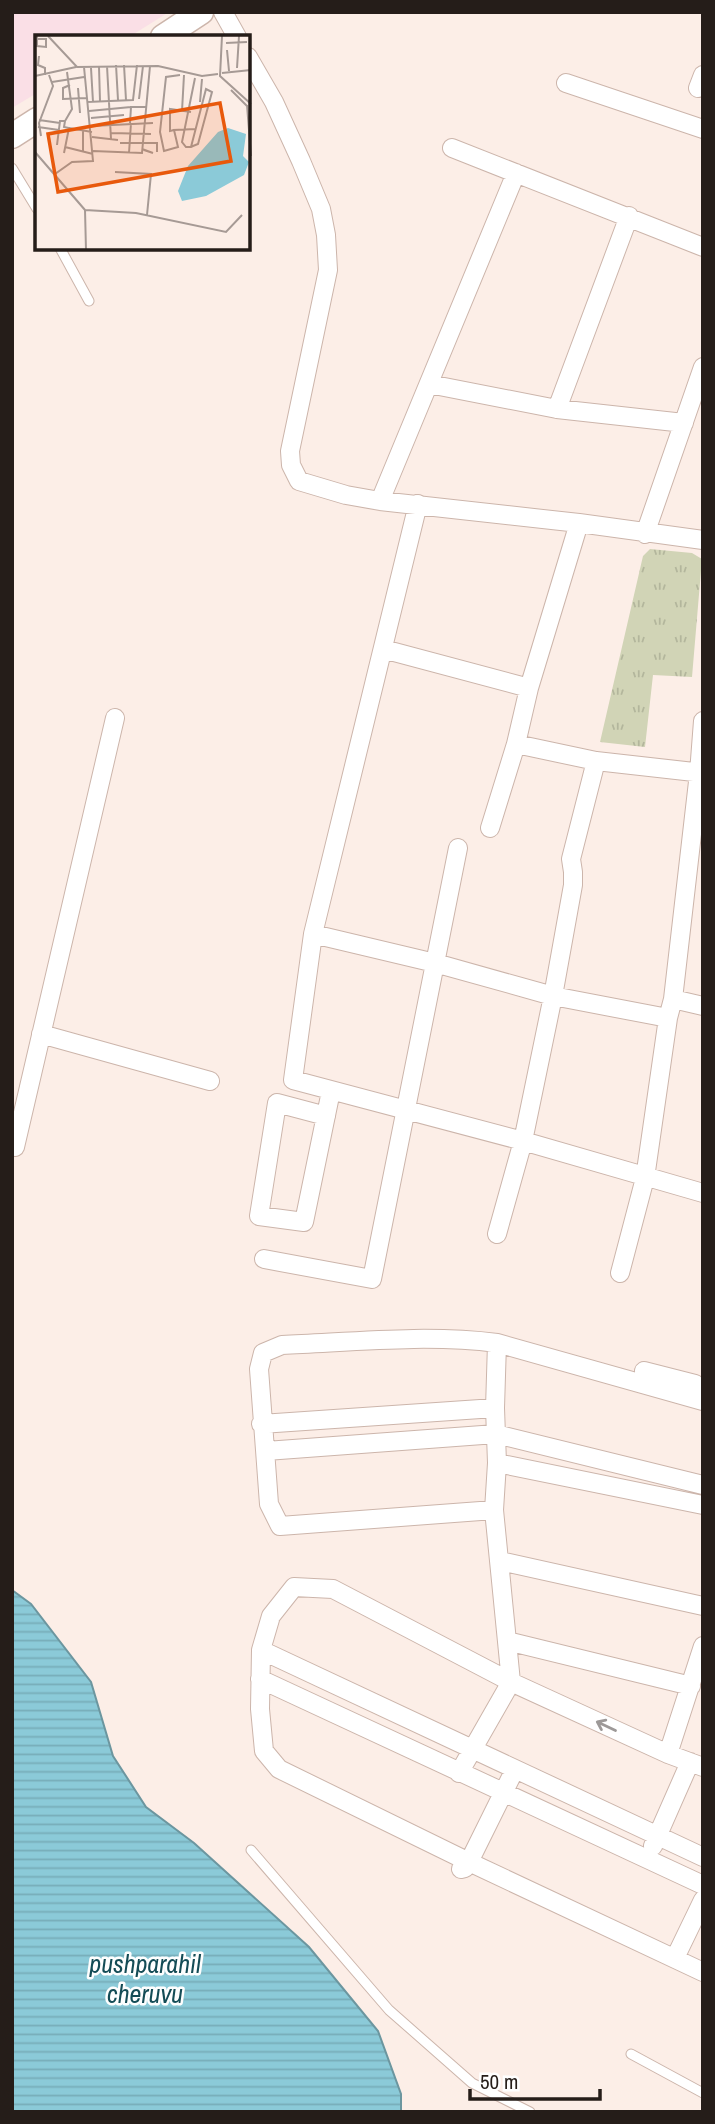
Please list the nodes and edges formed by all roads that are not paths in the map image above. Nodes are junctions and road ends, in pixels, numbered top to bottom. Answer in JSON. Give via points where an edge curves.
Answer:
{"nodes":[{"id":1,"x":201,"y":12,"type":"edge"},
{"id":2,"x":223,"y":12,"type":"edge"},
{"id":3,"x":166,"y":35,"type":"edge"},
{"id":4,"x":236,"y":35,"type":"edge"},
{"id":5,"x":250,"y":60,"type":"edge"},
{"id":6,"x":566,"y":83,"type":"dead end"},
{"id":7,"x":35,"y":121,"type":"edge"},
{"id":8,"x":703,"y":129,"type":"edge"},
{"id":9,"x":12,"y":136,"type":"edge"},
{"id":10,"x":452,"y":148,"type":"dead end"},
{"id":11,"x":12,"y":168,"type":"edge"},
{"id":12,"x":516,"y":173,"type":"junction"},
{"id":13,"x":35,"y":206,"type":"edge"},
{"id":14,"x":629,"y":216,"type":"junction"},
{"id":15,"x":703,"y":247,"type":"edge"},
{"id":16,"x":61,"y":250,"type":"edge"},
{"id":17,"x":89,"y":301,"type":"dead end"},
{"id":18,"x":703,"y":367,"type":"edge"},
{"id":19,"x":429,"y":384,"type":"junction"},
{"id":20,"x":556,"y":409,"type":"junction"},
{"id":21,"x":684,"y":422,"type":"junction"},
{"id":22,"x":380,"y":501,"type":"junction"},
{"id":23,"x":418,"y":504,"type":"junction"},
{"id":24,"x":579,"y":523,"type":"junction"},
{"id":25,"x":645,"y":534,"type":"junction"},
{"id":26,"x":703,"y":540,"type":"edge"},
{"id":27,"x":383,"y":649,"type":"junction"},
{"id":28,"x":529,"y":688,"type":"junction"},
{"id":29,"x":115,"y":718,"type":"dead end"},
{"id":30,"x":703,"y":722,"type":"edge"},
{"id":31,"x":516,"y":744,"type":"junction"},
{"id":32,"x":596,"y":761,"type":"junction"},
{"id":33,"x":701,"y":773,"type":"edge"},
{"id":34,"x":490,"y":828,"type":"dead end"},
{"id":35,"x":458,"y":848,"type":"dead end"},
{"id":36,"x":313,"y":934,"type":"junction"},
{"id":37,"x":435,"y":963,"type":"junction"},
{"id":38,"x":553,"y":996,"type":"junction"},
{"id":39,"x":673,"y":999,"type":"junction"},
{"id":40,"x":703,"y":1006,"type":"edge"},
{"id":41,"x":668,"y":1018,"type":"junction"},
{"id":42,"x":41,"y":1034,"type":"junction"},
{"id":43,"x":209,"y":1081,"type":"dead end"},
{"id":44,"x":331,"y":1091,"type":"junction"},
{"id":45,"x":404,"y":1111,"type":"junction"},
{"id":46,"x":326,"y":1116,"type":"junction"},
{"id":47,"x":523,"y":1141,"type":"junction"},
{"id":48,"x":12,"y":1146,"type":"edge"},
{"id":49,"x":645,"y":1178,"type":"junction"},
{"id":50,"x":703,"y":1193,"type":"edge"},
{"id":51,"x":497,"y":1234,"type":"dead end"},
{"id":52,"x":264,"y":1259,"type":"dead end"},
{"id":53,"x":620,"y":1273,"type":"dead end"},
{"id":54,"x":497,"y":1343,"type":"junction"},
{"id":55,"x":637,"y":1370,"type":"dead end"},
{"id":56,"x":702,"y":1401,"type":"edge"},
{"id":57,"x":495,"y":1408,"type":"junction"},
{"id":58,"x":261,"y":1424,"type":"junction"},
{"id":59,"x":496,"y":1434,"type":"junction"},
{"id":60,"x":266,"y":1451,"type":"junction"},
{"id":61,"x":497,"y":1463,"type":"junction"},
{"id":62,"x":703,"y":1485,"type":"edge"},
{"id":63,"x":703,"y":1505,"type":"edge"},
{"id":64,"x":494,"y":1510,"type":"junction"},
{"id":65,"x":389,"y":1519,"type":"junction"},
{"id":66,"x":452,"y":1526,"type":"dead end"},
{"id":67,"x":500,"y":1561,"type":"junction"},
{"id":68,"x":703,"y":1606,"type":"edge"},
{"id":69,"x":507,"y":1641,"type":"junction"},
{"id":70,"x":261,"y":1650,"type":"junction"},
{"id":71,"x":702,"y":1651,"type":"edge"},
{"id":72,"x":260,"y":1679,"type":"junction"},
{"id":73,"x":511,"y":1682,"type":"junction"},
{"id":74,"x":691,"y":1686,"type":"junction"},
{"id":75,"x":472,"y":1749,"type":"junction"},
{"id":76,"x":668,"y":1754,"type":"junction"},
{"id":77,"x":696,"y":1765,"type":"edge"},
{"id":78,"x":515,"y":1769,"type":"junction"},
{"id":79,"x":459,"y":1773,"type":"junction"},
{"id":80,"x":503,"y":1794,"type":"junction"},
{"id":81,"x":657,"y":1836,"type":"junction"},
{"id":82,"x":394,"y":1839,"type":"dead end"},
{"id":83,"x":251,"y":1850,"type":"dead end"},
{"id":84,"x":703,"y":1857,"type":"edge"},
{"id":85,"x":647,"y":1859,"type":"junction"},
{"id":86,"x":469,"y":1862,"type":"junction"},
{"id":87,"x":703,"y":1885,"type":"edge"},
{"id":88,"x":703,"y":1900,"type":"edge"},
{"id":89,"x":675,"y":1958,"type":"junction"},
{"id":90,"x":703,"y":1972,"type":"edge"},
{"id":91,"x":631,"y":2054,"type":"dead end"},
{"id":92,"x":703,"y":2093,"type":"edge"},
{"id":93,"x":530,"y":2112,"type":"edge"}],
"edges":[{"from":1,"to":3,"type":"street"},
{"from":2,"to":4,"type":"street"},
{"from":5,"to":22,"type":"street","via":[[301,161],[321,209],[326,235],[328,270],[296,415],[291,465],[299,481]]},
{"from":6,"to":8,"type":"street"},
{"from":7,"to":9,"type":"street"},
{"from":10,"to":12,"type":"street"},
{"from":11,"to":13,"type":"lane"},
{"from":12,"to":14,"type":"street"},
{"from":12,"to":19,"type":"street"},
{"from":14,"to":15,"type":"street"},
{"from":14,"to":20,"type":"street"},
{"from":16,"to":17,"type":"lane"},
{"from":18,"to":21,"type":"street"},
{"from":19,"to":20,"type":"street"},
{"from":19,"to":22,"type":"street"},
{"from":20,"to":21,"type":"street"},
{"from":21,"to":25,"type":"street"},
{"from":22,"to":23,"type":"street"},
{"from":23,"to":24,"type":"street"},
{"from":23,"to":27,"type":"street"},
{"from":24,"to":25,"type":"street"},
{"from":24,"to":28,"type":"street"},
{"from":25,"to":26,"type":"street"},
{"from":27,"to":28,"type":"street"},
{"from":27,"to":36,"type":"street"},
{"from":28,"to":31,"type":"street"},
{"from":29,"to":42,"type":"street"},
{"from":30,"to":33,"type":"street"},
{"from":31,"to":32,"type":"street"},
{"from":31,"to":34,"type":"street"},
{"from":32,"to":33,"type":"street"},
{"from":32,"to":38,"type":"street","via":[[571,859],[572,885]]},
{"from":33,"to":39,"type":"street"},
{"from":35,"to":37,"type":"street"},
{"from":36,"to":37,"type":"street"},
{"from":36,"to":44,"type":"street","via":[[293,1080]]},
{"from":37,"to":38,"type":"street"},
{"from":37,"to":45,"type":"street"},
{"from":38,"to":41,"type":"street"},
{"from":38,"to":47,"type":"street"},
{"from":39,"to":40,"type":"street"},
{"from":39,"to":41,"type":"street"},
{"from":41,"to":49,"type":"street"},
{"from":42,"to":43,"type":"street"},
{"from":42,"to":48,"type":"street"},
{"from":44,"to":45,"type":"street"},
{"from":44,"to":46,"type":"street"},
{"from":45,"to":47,"type":"street"},
{"from":45,"to":52,"type":"street","via":[[372,1279]]},
{"from":46,"to":46,"type":"street","via":[[304,1222],[259,1216],[277,1103]]},
{"from":47,"to":49,"type":"street"},
{"from":47,"to":51,"type":"street"},
{"from":49,"to":50,"type":"street"},
{"from":49,"to":53,"type":"street"},
{"from":54,"to":56,"type":"street"},
{"from":54,"to":57,"type":"street"},
{"from":54,"to":58,"type":"street","via":[[412,1339],[282,1345],[262,1353]]},
{"from":55,"to":56,"type":"street","via":[[695,1384]]},
{"from":57,"to":58,"type":"street"},
{"from":57,"to":59,"type":"street"},
{"from":58,"to":60,"type":"street"},
{"from":59,"to":60,"type":"street"},
{"from":59,"to":61,"type":"street"},
{"from":59,"to":62,"type":"street"},
{"from":60,"to":65,"type":"street","via":[[269,1504],[280,1526]]},
{"from":61,"to":63,"type":"street"},
{"from":61,"to":64,"type":"street"},
{"from":64,"to":65,"type":"street"},
{"from":64,"to":67,"type":"street"},
{"from":65,"to":66,"type":"street","via":[[392,1528],[399,1530]]},
{"from":67,"to":68,"type":"street"},
{"from":67,"to":69,"type":"street"},
{"from":69,"to":73,"type":"street"},
{"from":69,"to":74,"type":"street"},
{"from":70,"to":72,"type":"street"},
{"from":70,"to":73,"type":"street","via":[[271,1616],[294,1587],[320,1587],[332,1589]]},
{"from":70,"to":75,"type":"street"},
{"from":71,"to":74,"type":"street"},
{"from":72,"to":79,"type":"street"},
{"from":72,"to":86,"type":"street","via":[[264,1751],[279,1769]]},
{"from":73,"to":75,"type":"street"},
{"from":76,"to":73,"type":"street","one_way":true},
{"from":74,"to":76,"type":"street"},
{"from":75,"to":78,"type":"street"},
{"from":75,"to":79,"type":"street"},
{"from":76,"to":77,"type":"street"},
{"from":77,"to":81,"type":"street"},
{"from":78,"to":80,"type":"street"},
{"from":78,"to":81,"type":"street"},
{"from":79,"to":80,"type":"street"},
{"from":80,"to":85,"type":"street"},
{"from":80,"to":86,"type":"street"},
{"from":81,"to":84,"type":"street"},
{"from":81,"to":85,"type":"street"},
{"from":82,"to":86,"type":"street","via":[[458,1870]]},
{"from":83,"to":93,"type":"lane","via":[[389,2010],[472,2083]]},
{"from":85,"to":87,"type":"street"},
{"from":86,"to":89,"type":"street"},
{"from":88,"to":89,"type":"street"},
{"from":89,"to":90,"type":"street"},
{"from":91,"to":92,"type":"lane"}]}
